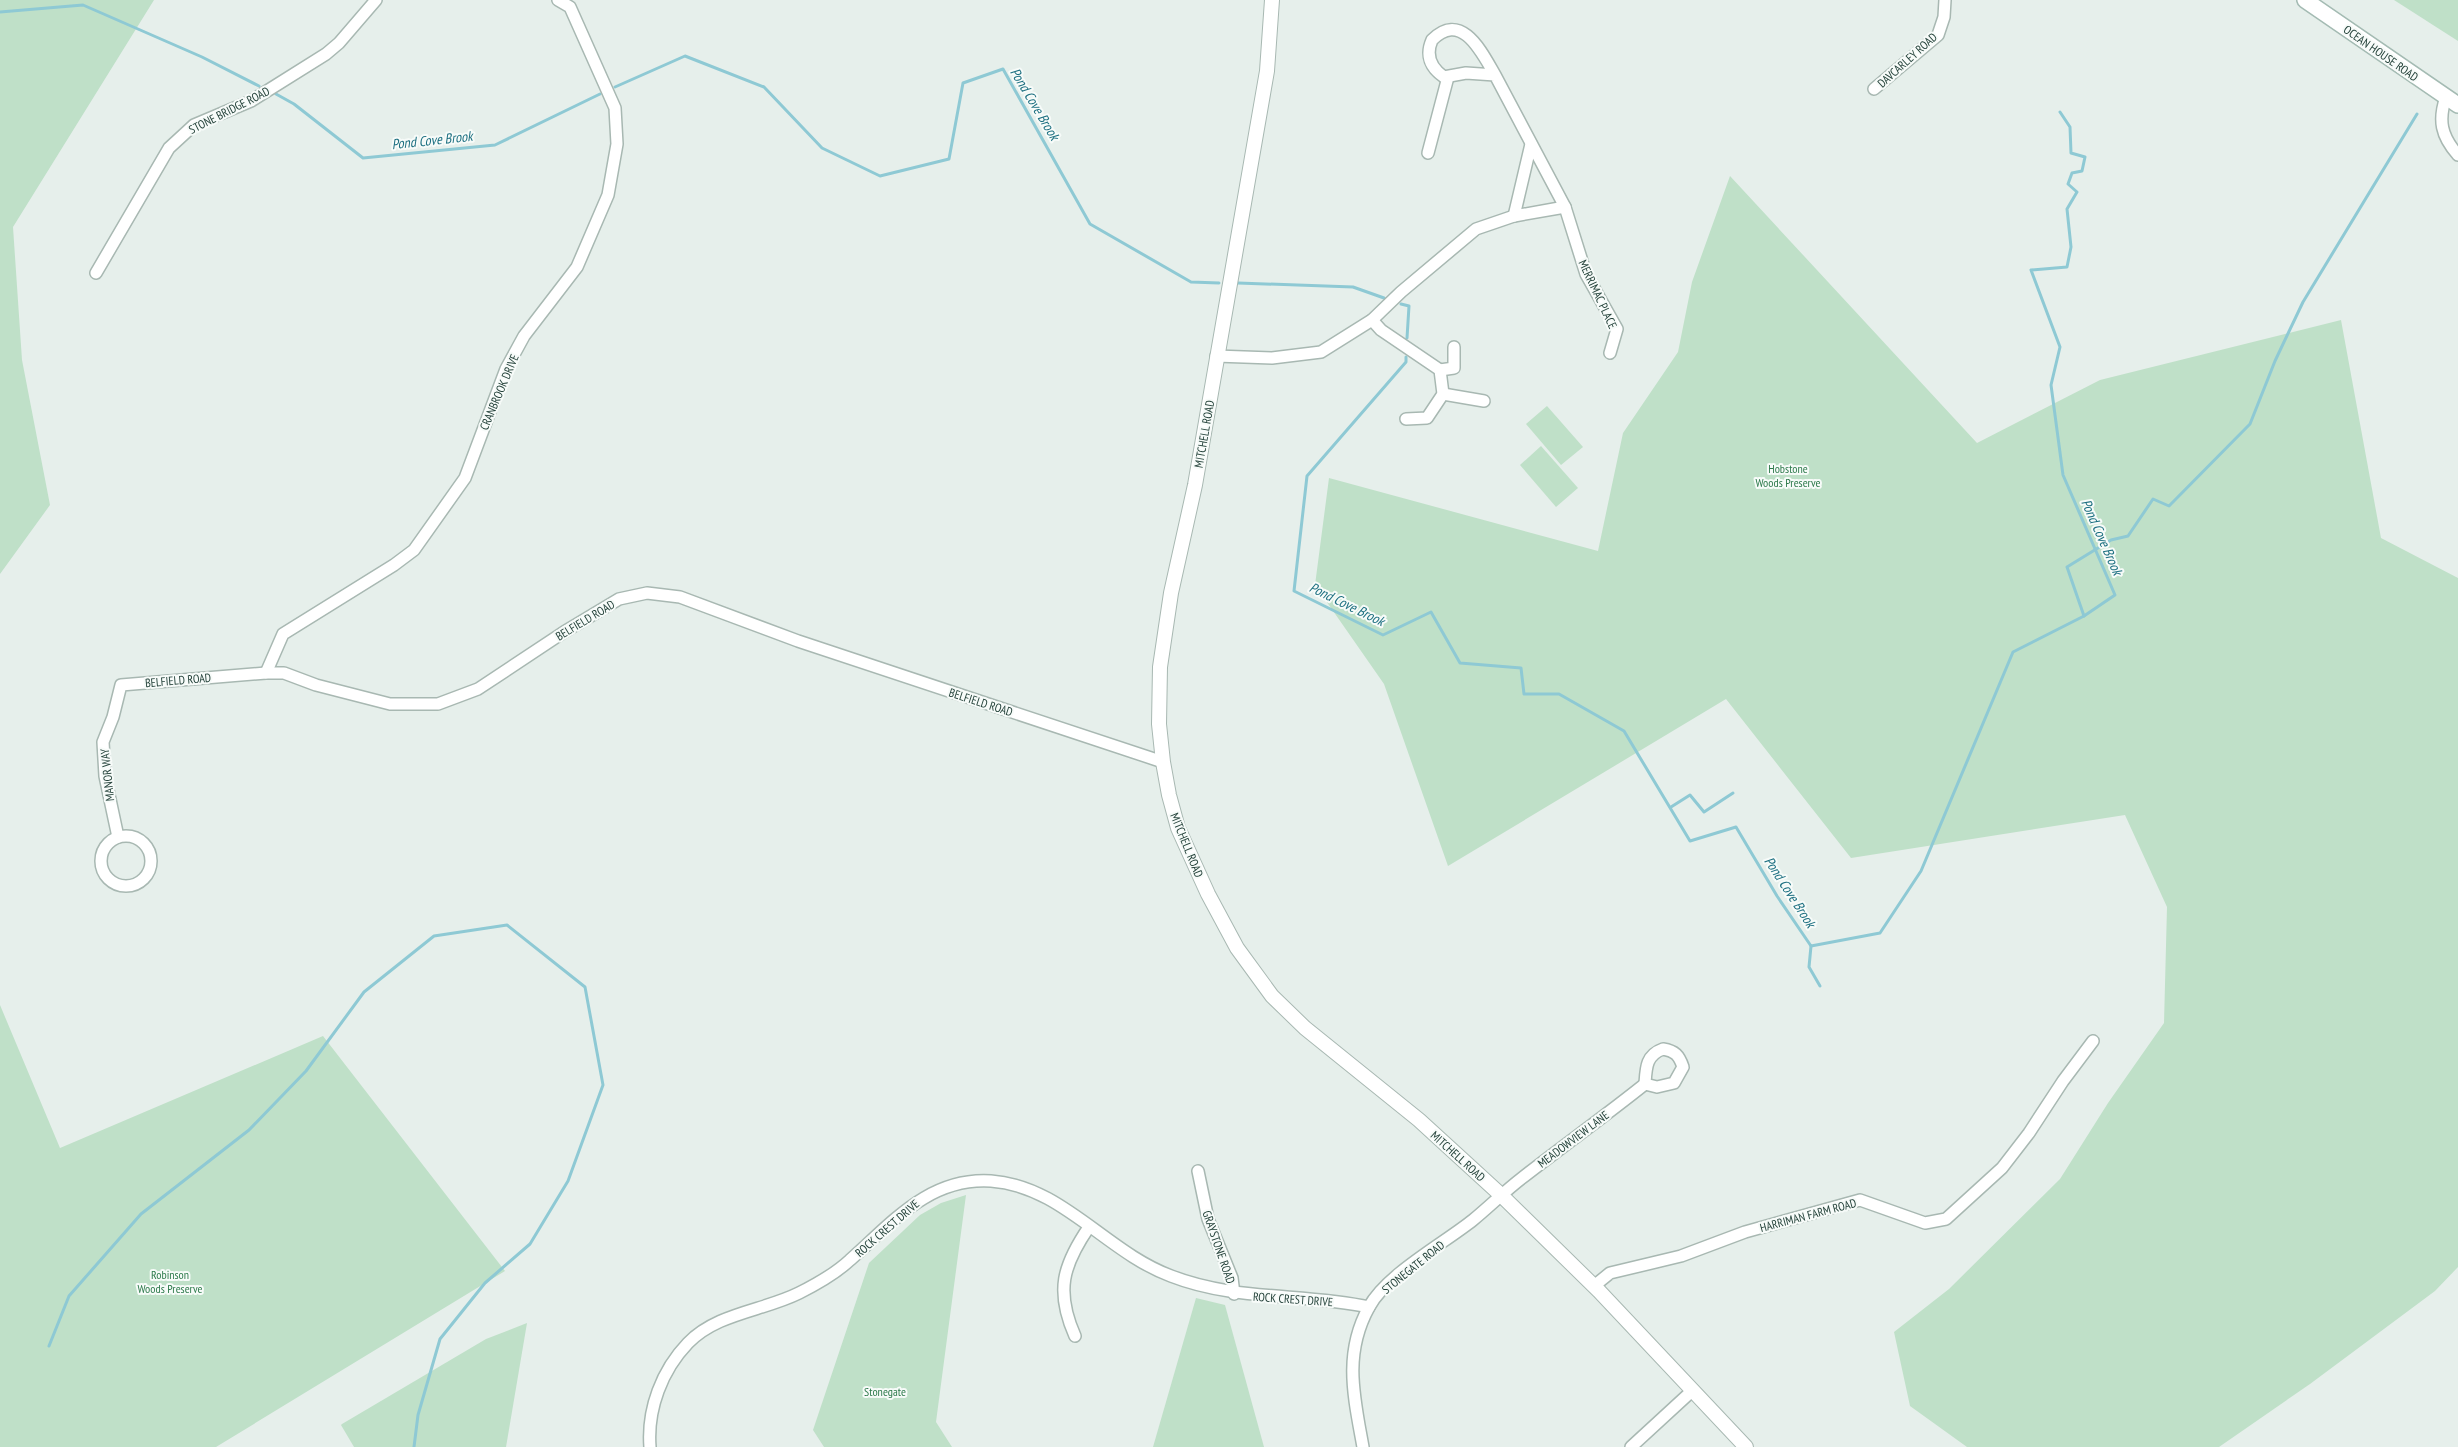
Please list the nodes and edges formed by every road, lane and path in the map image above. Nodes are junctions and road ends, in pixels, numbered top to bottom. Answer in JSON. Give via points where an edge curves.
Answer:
{"nodes":[{"id":1,"x":376,"y":0,"type":"edge"},
{"id":2,"x":558,"y":0,"type":"edge"},
{"id":3,"x":1272,"y":0,"type":"edge"},
{"id":4,"x":1945,"y":0,"type":"edge"},
{"id":5,"x":2305,"y":0,"type":"edge"},
{"id":6,"x":1494,"y":75,"type":"junction"},
{"id":7,"x":1448,"y":77,"type":"junction"},
{"id":8,"x":1874,"y":89,"type":"dead end"},
{"id":9,"x":2452,"y":101,"type":"edge"},
{"id":10,"x":1532,"y":144,"type":"junction"},
{"id":11,"x":1428,"y":152,"type":"dead end"},
{"id":12,"x":2458,"y":155,"type":"edge"},
{"id":13,"x":1565,"y":207,"type":"junction"},
{"id":14,"x":1514,"y":216,"type":"junction"},
{"id":15,"x":96,"y":273,"type":"dead end"},
{"id":16,"x":1372,"y":320,"type":"junction"},
{"id":17,"x":1454,"y":348,"type":"dead end"},
{"id":18,"x":1610,"y":353,"type":"dead end"},
{"id":19,"x":1216,"y":356,"type":"junction"},
{"id":20,"x":1440,"y":370,"type":"junction"},
{"id":21,"x":1443,"y":394,"type":"junction"},
{"id":22,"x":1484,"y":401,"type":"dead end"},
{"id":23,"x":1406,"y":419,"type":"dead end"},
{"id":24,"x":266,"y":673,"type":"junction"},
{"id":25,"x":121,"y":686,"type":"joint"},
{"id":26,"x":1163,"y":762,"type":"junction"},
{"id":27,"x":118,"y":837,"type":"junction"},
{"id":28,"x":2093,"y":1041,"type":"dead end"},
{"id":29,"x":1645,"y":1084,"type":"dead end"},
{"id":30,"x":1198,"y":1171,"type":"dead end"},
{"id":31,"x":1501,"y":1195,"type":"junction"},
{"id":32,"x":1089,"y":1227,"type":"junction"},
{"id":33,"x":1594,"y":1286,"type":"junction"},
{"id":34,"x":1234,"y":1294,"type":"junction"},
{"id":35,"x":1369,"y":1307,"type":"junction"},
{"id":36,"x":1075,"y":1336,"type":"dead end"},
{"id":37,"x":1693,"y":1390,"type":"junction"},
{"id":38,"x":650,"y":1447,"type":"edge"},
{"id":39,"x":1363,"y":1447,"type":"edge"},
{"id":40,"x":1631,"y":1447,"type":"edge"},
{"id":41,"x":1746,"y":1447,"type":"edge"}],
"edges":[{"from":1,"to":15,"type":"street","name":"STONE BRIDGE ROAD","via":[[326,54],[251,100],[185,132],[169,148]]},
{"from":2,"to":24,"type":"street","name":"CRANBROOK DRIVE","via":[[570,7],[615,108],[617,144],[608,195],[577,267],[524,336],[506,369],[465,478],[414,550],[283,634]]},
{"from":3,"to":19,"type":"street","name":"MITCHELL ROAD","via":[[1267,71]]},
{"from":4,"to":8,"type":"street","name":"DAVCARLEY ROAD","via":[[1938,35]]},
{"from":5,"to":9,"type":"main road","name":"OCEAN HOUSE ROAD"},
{"from":6,"to":7,"type":"street","via":[[1466,73]]},
{"from":6,"to":7,"type":"street","name":"MERRIMAC PLACE","via":[[1471,38],[1449,31],[1432,40],[1428,53],[1434,69]]},
{"from":6,"to":10,"type":"street","name":"MERRIMAC PLACE"},
{"from":7,"to":11,"type":"street"},
{"from":9,"to":12,"type":"street","via":[[2440,122],[2448,143]]},
{"from":10,"to":13,"type":"street","name":"MERRIMAC PLACE"},
{"from":10,"to":14,"type":"street"},
{"from":13,"to":14,"type":"street"},
{"from":13,"to":18,"type":"street","name":"MERRIMAC PLACE","via":[[1586,274],[1617,329]]},
{"from":14,"to":16,"type":"street","via":[[1476,229],[1400,292]]},
{"from":16,"to":19,"type":"street","via":[[1321,352],[1272,358]]},
{"from":16,"to":20,"type":"street","via":[[1380,330]]},
{"from":17,"to":20,"type":"street","via":[[1454,368]]},
{"from":19,"to":26,"type":"street","name":"MITCHELL ROAD","via":[[1195,486],[1164,634],[1159,713]]},
{"from":20,"to":21,"type":"street"},
{"from":21,"to":22,"type":"street"},
{"from":21,"to":23,"type":"street","via":[[1427,418]]},
{"from":24,"to":25,"type":"street","name":"BELFIELD ROAD"},
{"from":24,"to":26,"type":"street","name":"BELFIELD ROAD","via":[[284,673],[316,685],[390,704],[438,704],[478,689],[619,599],[647,593],[680,597],[798,641]]},
{"from":25,"to":27,"type":"street","name":"MANOR WAY","via":[[103,742],[105,776]]},
{"from":26,"to":31,"type":"street","name":"MITCHELL ROAD","via":[[1172,810],[1187,850],[1237,948],[1272,996],[1306,1028],[1412,1114]]},
{"from":27,"to":27,"type":"street","via":[[135,837],[148,848],[151,864],[148,873],[136,884],[120,886],[106,877],[102,870],[100,862],[105,847]]},
{"from":28,"to":33,"type":"street","name":"HARRIMAN FARM ROAD","via":[[2002,1168],[1946,1219],[1925,1223],[1860,1200],[1745,1232],[1681,1256],[1610,1273]]},
{"from":29,"to":31,"type":"street","name":"MEADOWVIEW LANE"},
{"from":30,"to":34,"type":"street","name":"GRAYSTONE ROAD","via":[[1208,1219],[1232,1278]]},
{"from":31,"to":33,"type":"street","name":"MITCHELL ROAD"},
{"from":31,"to":35,"type":"street","name":"STONEGATE ROAD","via":[[1392,1281]]},
{"from":32,"to":34,"type":"street","name":"ROCK CREST DRIVE","via":[[1147,1266],[1197,1286]]},
{"from":32,"to":36,"type":"street","via":[[1071,1256],[1064,1275],[1065,1309]]},
{"from":32,"to":38,"type":"street","name":"ROCK CREST DRIVE","via":[[1051,1200],[1022,1186],[992,1181],[964,1183],[928,1194],[886,1226],[843,1266],[813,1286],[772,1305],[729,1318],[704,1330],[689,1342],[670,1364],[657,1393]]},
{"from":33,"to":37,"type":"street","name":"MITCHELL ROAD"},
{"from":34,"to":35,"type":"street","name":"ROCK CREST DRIVE"},
{"from":35,"to":39,"type":"street","name":"STONEGATE ROAD","via":[[1356,1340],[1351,1373]]},
{"from":37,"to":40,"type":"street"},
{"from":37,"to":41,"type":"street","name":"MITCHELL ROAD"}]}
